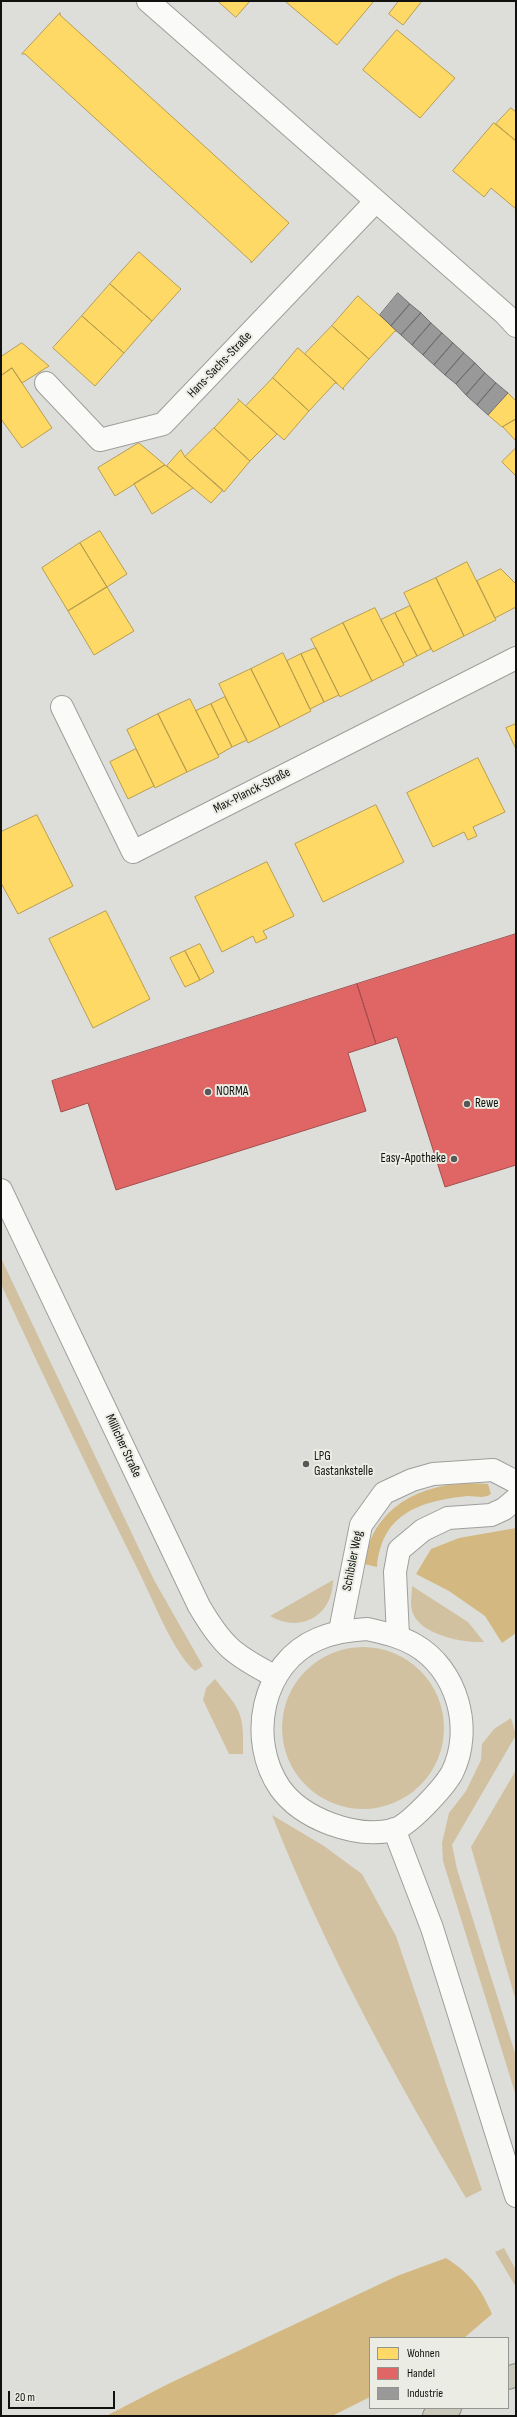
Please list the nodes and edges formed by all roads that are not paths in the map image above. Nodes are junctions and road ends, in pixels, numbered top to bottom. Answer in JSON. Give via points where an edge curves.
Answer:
{"nodes":[{"id":1,"x":148,"y":1,"type":"edge"},
{"id":2,"x":376,"y":200,"type":"junction"},
{"id":3,"x":512,"y":315,"type":"edge"},
{"id":4,"x":46,"y":383,"type":"dead end"},
{"id":5,"x":516,"y":658,"type":"edge"},
{"id":6,"x":62,"y":707,"type":"dead end"},
{"id":7,"x":1,"y":1190,"type":"edge"},
{"id":8,"x":516,"y":1482,"type":"edge"},
{"id":9,"x":516,"y":1500,"type":"edge"},
{"id":10,"x":340,"y":1631,"type":"junction"},
{"id":11,"x":398,"y":1636,"type":"junction"},
{"id":12,"x":276,"y":1676,"type":"junction"},
{"id":13,"x":394,"y":1830,"type":"junction"},
{"id":14,"x":516,"y":2196,"type":"edge"},
{"id":15,"x":448,"y":2409,"type":"edge"},
{"id":16,"x":434,"y":2416,"type":"edge"}],
"edges":[{"from":1,"to":2,"type":"street"},
{"from":2,"to":3,"type":"street"},
{"from":2,"to":4,"type":"street","name":"Hans-Sachs-Straße","via":[[163,424],[100,440]]},
{"from":5,"to":6,"type":"street","name":"Max-Planck-Straße","via":[[132,852]]},
{"from":7,"to":12,"type":"street","name":"Millicher Straße","via":[[199,1606],[214,1632],[231,1651]]},
{"from":8,"to":10,"type":"street","name":"Schibsler Weg","via":[[493,1470],[433,1474],[384,1493],[361,1525]]},
{"from":9,"to":11,"type":"street","via":[[491,1515],[448,1518],[423,1530],[399,1550],[395,1572]]},
{"from":10,"to":11,"type":"street","via":[[367,1629]]},
{"from":10,"to":12,"type":"street","via":[[316,1640],[296,1653]]},
{"from":11,"to":13,"type":"street","via":[[416,1645],[432,1658],[446,1675],[458,1703],[461,1740],[452,1772],[436,1796]]},
{"from":12,"to":13,"type":"street","via":[[265,1700],[261,1731],[266,1761],[280,1788],[302,1810],[329,1824],[358,1831]]},
{"from":13,"to":14,"type":"street","via":[[432,1928]]},
{"from":15,"to":16,"type":"highway"}]}
